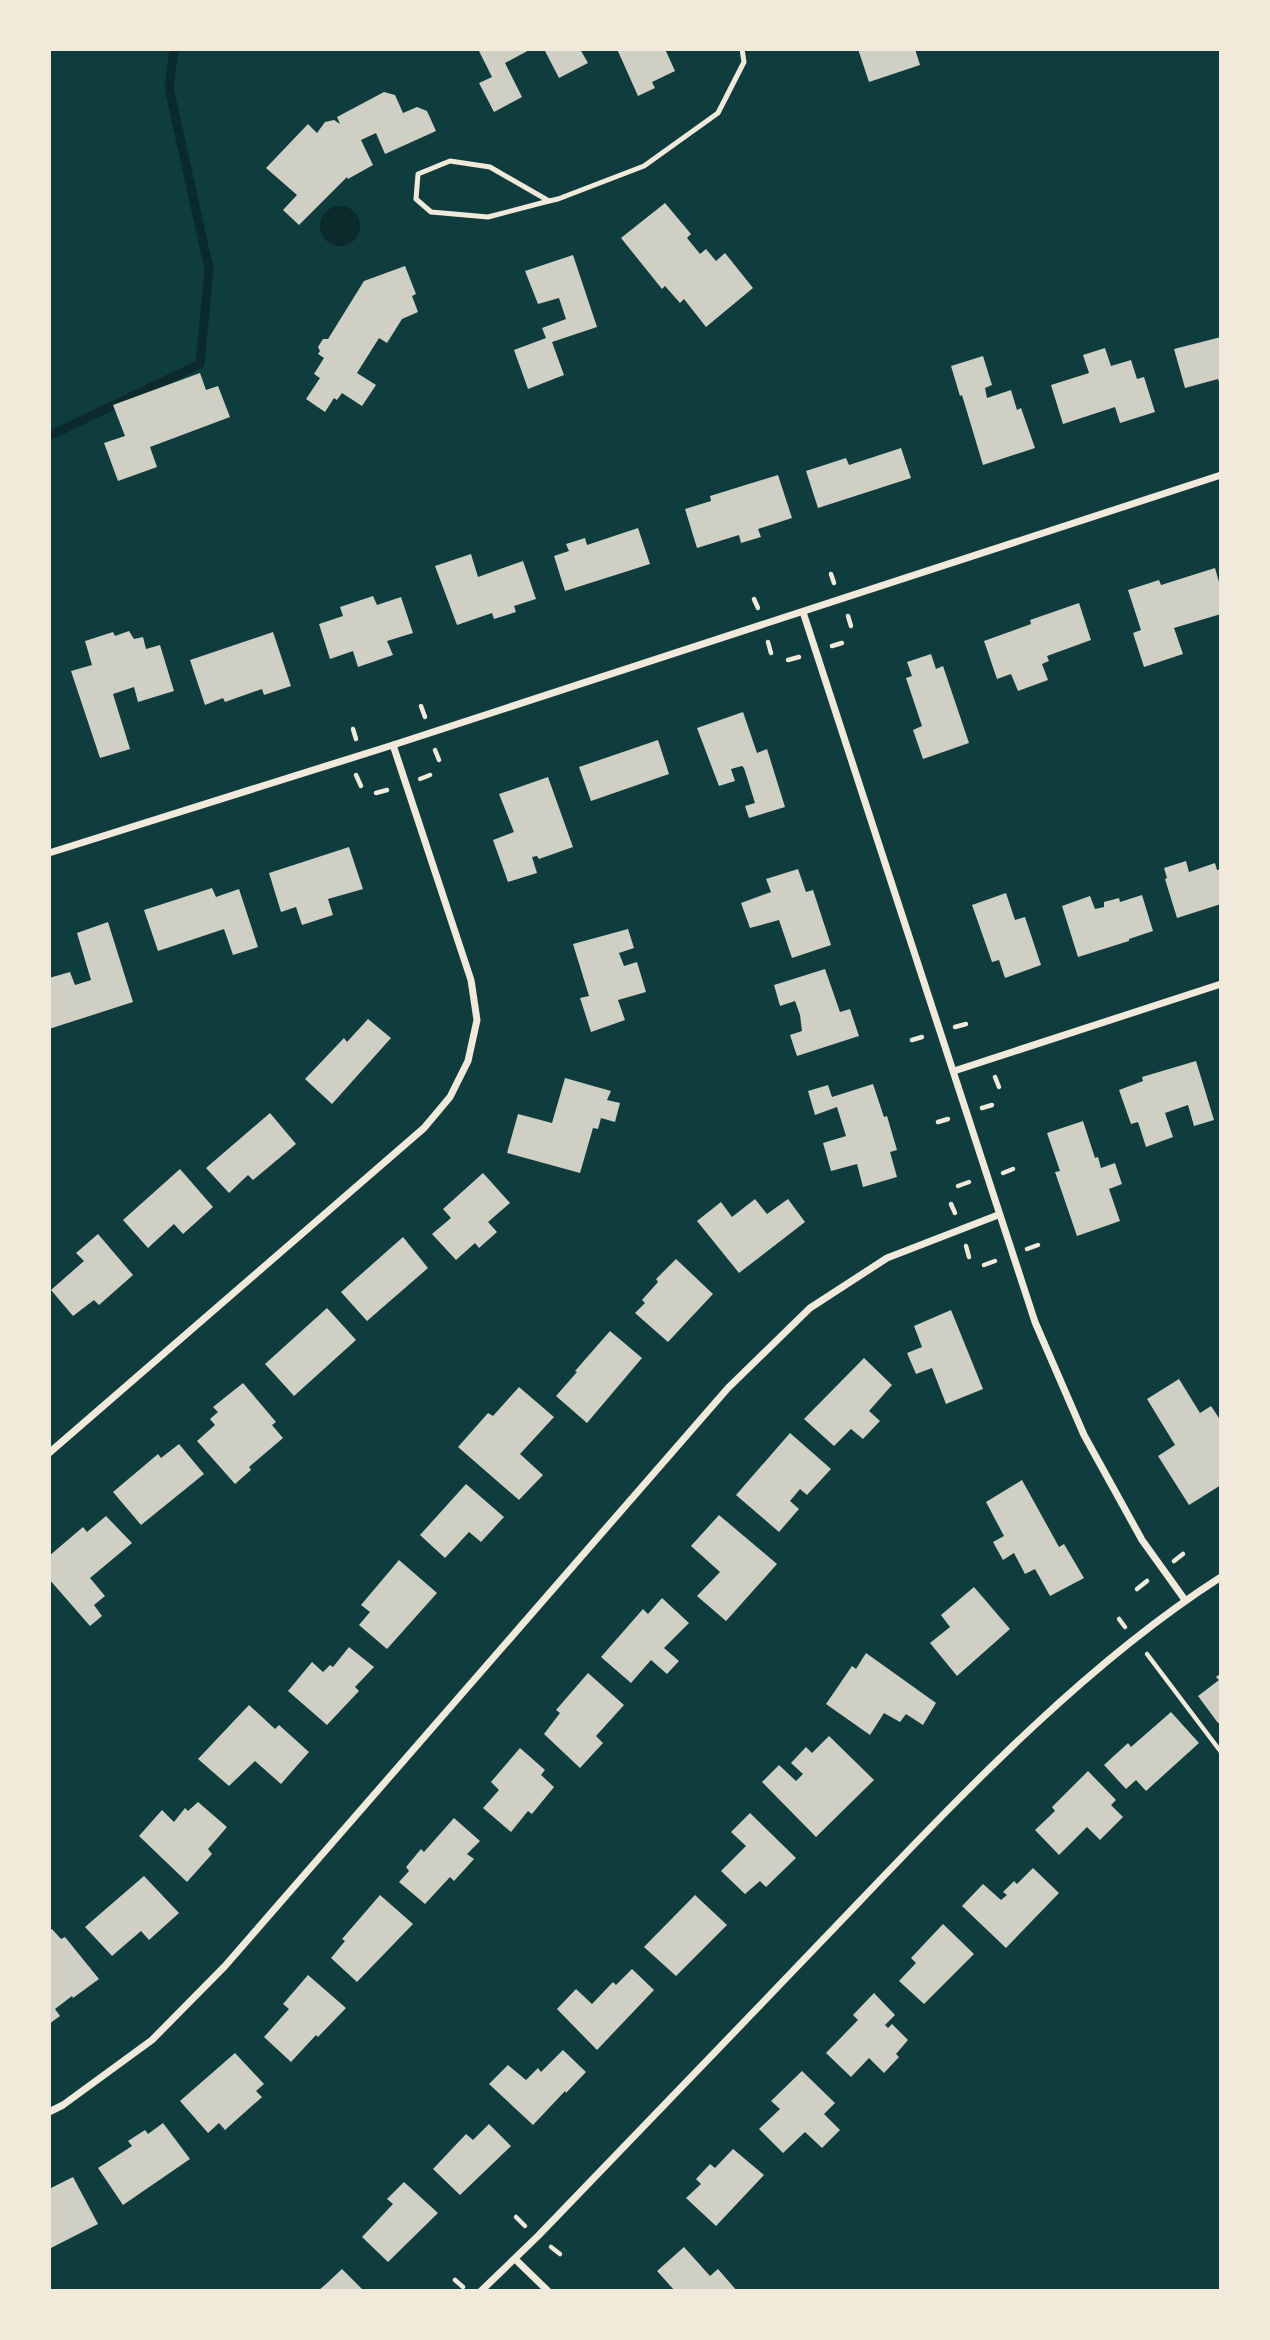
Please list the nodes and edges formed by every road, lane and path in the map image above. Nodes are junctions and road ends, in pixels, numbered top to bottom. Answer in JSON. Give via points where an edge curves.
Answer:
{"nodes":[{"id":1,"x":742,"y":49,"type":"edge"},
{"id":2,"x":549,"y":201,"type":"junction"},
{"id":3,"x":1221,"y":475,"type":"edge"},
{"id":4,"x":831,"y":574,"type":"dead end"},
{"id":5,"x":834,"y":584,"type":"dead end"},
{"id":6,"x":754,"y":599,"type":"dead end"},
{"id":7,"x":758,"y":609,"type":"dead end"},
{"id":8,"x":803,"y":612,"type":"junction"},
{"id":9,"x":848,"y":616,"type":"dead end"},
{"id":10,"x":851,"y":626,"type":"dead end"},
{"id":11,"x":768,"y":642,"type":"dead end"},
{"id":12,"x":842,"y":643,"type":"dead end"},
{"id":13,"x":831,"y":646,"type":"dead end"},
{"id":14,"x":771,"y":653,"type":"dead end"},
{"id":15,"x":799,"y":657,"type":"dead end"},
{"id":16,"x":788,"y":660,"type":"dead end"},
{"id":17,"x":421,"y":706,"type":"dead end"},
{"id":18,"x":425,"y":718,"type":"dead end"},
{"id":19,"x":353,"y":729,"type":"dead end"},
{"id":20,"x":356,"y":739,"type":"dead end"},
{"id":21,"x":393,"y":744,"type":"junction"},
{"id":22,"x":435,"y":750,"type":"dead end"},
{"id":23,"x":439,"y":760,"type":"dead end"},
{"id":24,"x":356,"y":775,"type":"dead end"},
{"id":25,"x":361,"y":786,"type":"dead end"},
{"id":26,"x":387,"y":790,"type":"dead end"},
{"id":27,"x":376,"y":793,"type":"dead end"},
{"id":28,"x":49,"y":853,"type":"edge"},
{"id":29,"x":1221,"y":984,"type":"edge"},
{"id":30,"x":966,"y":1024,"type":"dead end"},
{"id":31,"x":955,"y":1027,"type":"dead end"},
{"id":32,"x":922,"y":1037,"type":"dead end"},
{"id":33,"x":912,"y":1040,"type":"dead end"},
{"id":34,"x":954,"y":1070,"type":"junction"},
{"id":35,"x":995,"y":1077,"type":"dead end"},
{"id":36,"x":999,"y":1087,"type":"dead end"},
{"id":37,"x":992,"y":1105,"type":"dead end"},
{"id":38,"x":981,"y":1108,"type":"dead end"},
{"id":39,"x":948,"y":1119,"type":"dead end"},
{"id":40,"x":938,"y":1122,"type":"dead end"},
{"id":41,"x":1013,"y":1169,"type":"dead end"},
{"id":42,"x":1002,"y":1173,"type":"dead end"},
{"id":43,"x":970,"y":1182,"type":"dead end"},
{"id":44,"x":958,"y":1186,"type":"dead end"},
{"id":45,"x":951,"y":1204,"type":"dead end"},
{"id":46,"x":955,"y":1213,"type":"dead end"},
{"id":47,"x":998,"y":1215,"type":"junction"},
{"id":48,"x":1038,"y":1245,"type":"dead end"},
{"id":49,"x":966,"y":1246,"type":"dead end"},
{"id":50,"x":1027,"y":1250,"type":"dead end"},
{"id":51,"x":969,"y":1257,"type":"dead end"},
{"id":52,"x":995,"y":1261,"type":"dead end"},
{"id":53,"x":984,"y":1265,"type":"dead end"},
{"id":54,"x":49,"y":1453,"type":"edge"},
{"id":55,"x":1221,"y":1577,"type":"edge"},
{"id":56,"x":1147,"y":1581,"type":"dead end"},
{"id":57,"x":1137,"y":1589,"type":"dead end"},
{"id":58,"x":1185,"y":1600,"type":"junction"},
{"id":59,"x":1119,"y":1619,"type":"dead end"},
{"id":60,"x":1125,"y":1628,"type":"dead end"},
{"id":61,"x":1147,"y":1654,"type":"dead end"},
{"id":62,"x":1221,"y":1752,"type":"edge"},
{"id":63,"x":49,"y":2112,"type":"edge"},
{"id":64,"x":516,"y":2217,"type":"dead end"},
{"id":65,"x":524,"y":2225,"type":"dead end"},
{"id":66,"x":551,"y":2247,"type":"dead end"},
{"id":67,"x":560,"y":2254,"type":"dead end"},
{"id":68,"x":515,"y":2259,"type":"junction"},
{"id":69,"x":455,"y":2280,"type":"dead end"},
{"id":70,"x":463,"y":2287,"type":"dead end"},
{"id":71,"x":481,"y":2291,"type":"edge"},
{"id":72,"x":548,"y":2291,"type":"edge"}],
"edges":[{"from":1,"to":2,"type":"lane","via":[[744,62],[718,113],[644,166]]},
{"from":2,"to":2,"type":"lane","via":[[488,217],[430,212],[416,199],[418,174],[450,161],[490,167]]},
{"from":3,"to":8,"type":"street"},
{"from":4,"to":5,"type":"path"},
{"from":6,"to":7,"type":"path"},
{"from":8,"to":21,"type":"street"},
{"from":8,"to":34,"type":"street"},
{"from":9,"to":10,"type":"path"},
{"from":11,"to":14,"type":"path"},
{"from":12,"to":13,"type":"path"},
{"from":15,"to":16,"type":"path"},
{"from":17,"to":18,"type":"path"},
{"from":19,"to":20,"type":"path"},
{"from":21,"to":28,"type":"street"},
{"from":21,"to":54,"type":"street","via":[[471,980],[477,1020],[468,1061],[450,1097],[424,1128]]},
{"from":22,"to":23,"type":"path"},
{"from":24,"to":25,"type":"path"},
{"from":26,"to":27,"type":"path"},
{"from":29,"to":34,"type":"street"},
{"from":30,"to":31,"type":"path"},
{"from":32,"to":33,"type":"path"},
{"from":34,"to":47,"type":"street"},
{"from":35,"to":36,"type":"path"},
{"from":37,"to":38,"type":"path"},
{"from":39,"to":40,"type":"path"},
{"from":41,"to":42,"type":"path"},
{"from":43,"to":44,"type":"path"},
{"from":45,"to":46,"type":"path"},
{"from":47,"to":58,"type":"street","via":[[1035,1322],[1084,1435],[1142,1541]]},
{"from":47,"to":63,"type":"street","via":[[887,1258],[810,1308],[729,1388],[225,1966],[152,2040]]},
{"from":48,"to":50,"type":"path"},
{"from":49,"to":51,"type":"path"},
{"from":52,"to":53,"type":"path"},
{"from":55,"to":58,"type":"street"},
{"from":56,"to":57,"type":"path"},
{"from":58,"to":68,"type":"street","via":[[1060,1702],[938,1820]]},
{"from":59,"to":60,"type":"path"},
{"from":61,"to":62,"type":"path"},
{"from":64,"to":65,"type":"path"},
{"from":66,"to":67,"type":"path"},
{"from":68,"to":71,"type":"street"},
{"from":68,"to":72,"type":"street"},
{"from":69,"to":70,"type":"path"}]}
